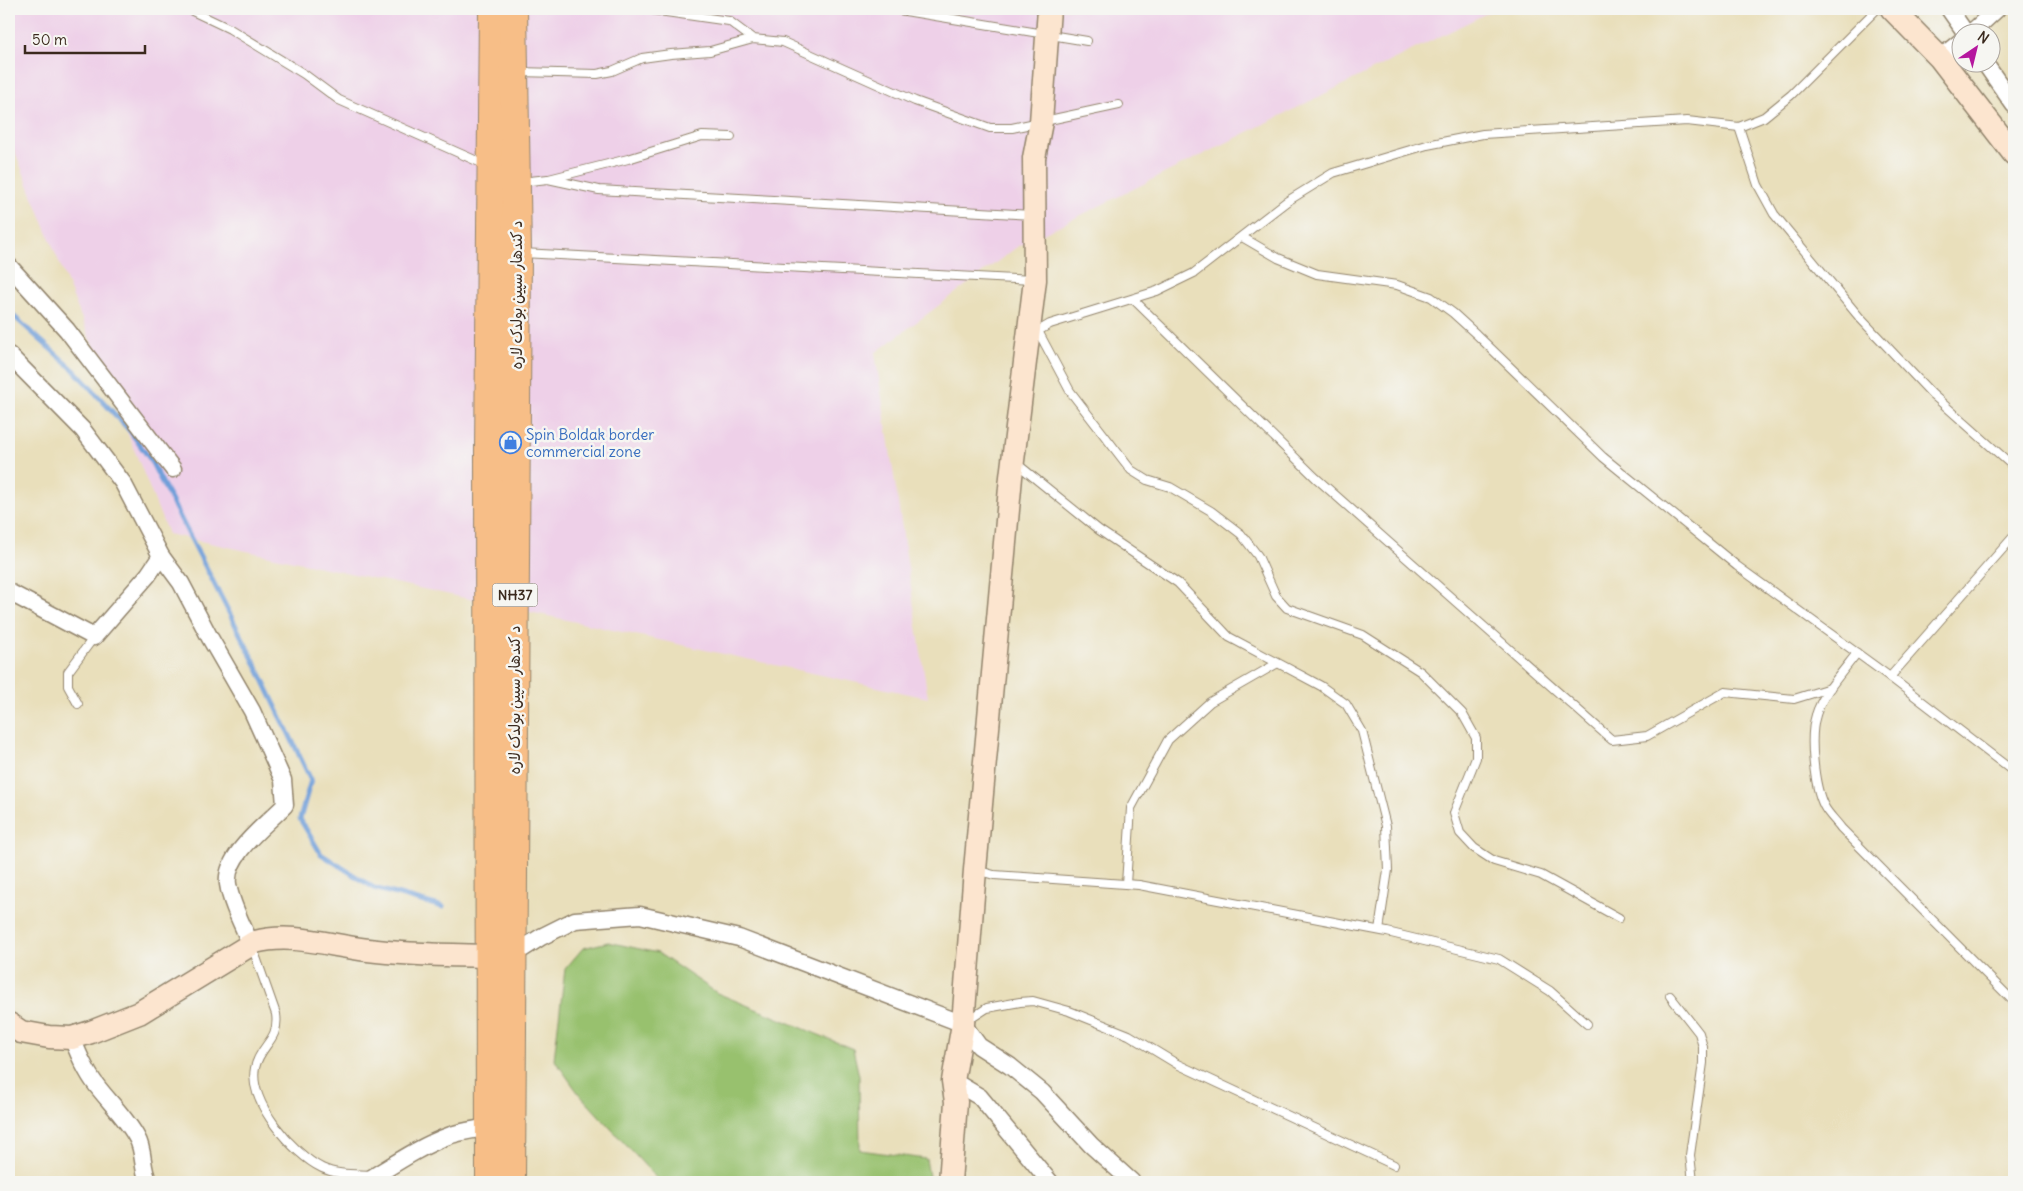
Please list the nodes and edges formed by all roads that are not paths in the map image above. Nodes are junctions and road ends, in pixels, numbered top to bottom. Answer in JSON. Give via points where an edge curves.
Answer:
{"nodes":[{"id":1,"x":188,"y":9,"type":"edge"},
{"id":2,"x":493,"y":9,"type":"edge"},
{"id":3,"x":513,"y":9,"type":"edge"},
{"id":4,"x":645,"y":9,"type":"edge"},
{"id":5,"x":893,"y":9,"type":"edge"},
{"id":6,"x":1049,"y":9,"type":"edge"},
{"id":7,"x":1877,"y":9,"type":"edge"},
{"id":8,"x":1892,"y":9,"type":"edge"},
{"id":9,"x":1949,"y":9,"type":"edge"},
{"id":10,"x":1997,"y":9,"type":"edge"},
{"id":11,"x":1958,"y":22,"type":"edge"},
{"id":12,"x":1983,"y":22,"type":"edge"},
{"id":13,"x":1047,"y":34,"type":"junction"},
{"id":14,"x":754,"y":39,"type":"junction"},
{"id":15,"x":1087,"y":40,"type":"dead end"},
{"id":16,"x":1950,"y":50,"type":"edge"},
{"id":17,"x":1940,"y":58,"type":"junction"},
{"id":18,"x":514,"y":72,"type":"junction"},
{"id":19,"x":1991,"y":72,"type":"edge"},
{"id":20,"x":1119,"y":105,"type":"dead end"},
{"id":21,"x":2014,"y":105,"type":"edge"},
{"id":22,"x":1041,"y":122,"type":"junction"},
{"id":23,"x":1739,"y":127,"type":"junction"},
{"id":24,"x":732,"y":137,"type":"dead end"},
{"id":25,"x":2014,"y":154,"type":"edge"},
{"id":26,"x":506,"y":174,"type":"junction"},
{"id":27,"x":548,"y":179,"type":"junction"},
{"id":28,"x":1034,"y":216,"type":"junction"},
{"id":29,"x":1242,"y":237,"type":"junction"},
{"id":30,"x":517,"y":253,"type":"junction"},
{"id":31,"x":9,"y":266,"type":"edge"},
{"id":32,"x":1035,"y":280,"type":"junction"},
{"id":33,"x":1133,"y":299,"type":"junction"},
{"id":34,"x":1033,"y":332,"type":"junction"},
{"id":35,"x":9,"y":355,"type":"edge"},
{"id":36,"x":1013,"y":460,"type":"junction"},
{"id":37,"x":2014,"y":467,"type":"edge"},
{"id":38,"x":173,"y":469,"type":"dead end"},
{"id":39,"x":2014,"y":536,"type":"edge"},
{"id":40,"x":161,"y":556,"type":"junction"},
{"id":41,"x":9,"y":592,"type":"edge"},
{"id":42,"x":94,"y":637,"type":"junction"},
{"id":43,"x":1857,"y":653,"type":"junction"},
{"id":44,"x":1276,"y":664,"type":"junction"},
{"id":45,"x":1890,"y":677,"type":"junction"},
{"id":46,"x":1830,"y":688,"type":"junction"},
{"id":47,"x":78,"y":704,"type":"dead end"},
{"id":48,"x":2014,"y":772,"type":"edge"},
{"id":49,"x":974,"y":870,"type":"junction"},
{"id":50,"x":1126,"y":884,"type":"junction"},
{"id":51,"x":1618,"y":918,"type":"dead end"},
{"id":52,"x":1380,"y":930,"type":"junction"},
{"id":53,"x":251,"y":945,"type":"junction"},
{"id":54,"x":501,"y":956,"type":"junction"},
{"id":55,"x":1670,"y":996,"type":"dead end"},
{"id":56,"x":2014,"y":1002,"type":"edge"},
{"id":57,"x":9,"y":1024,"type":"edge"},
{"id":58,"x":963,"y":1024,"type":"junction"},
{"id":59,"x":1587,"y":1024,"type":"dead end"},
{"id":60,"x":72,"y":1038,"type":"junction"},
{"id":61,"x":953,"y":1081,"type":"junction"},
{"id":62,"x":490,"y":1127,"type":"junction"},
{"id":63,"x":1394,"y":1165,"type":"dead end"},
{"id":64,"x":370,"y":1179,"type":"edge"},
{"id":65,"x":149,"y":1182,"type":"edge"},
{"id":66,"x":490,"y":1182,"type":"edge"},
{"id":67,"x":511,"y":1182,"type":"edge"},
{"id":68,"x":950,"y":1182,"type":"edge"},
{"id":69,"x":1050,"y":1182,"type":"edge"},
{"id":70,"x":1132,"y":1182,"type":"edge"},
{"id":71,"x":1692,"y":1182,"type":"edge"}],
"edges":[{"from":1,"to":26,"type":"lane","via":[[246,39],[340,100]]},
{"from":2,"to":26,"type":"highway","name":"د کندهار سپین بولدک لاره","number":"NH37"},
{"from":3,"to":18,"type":"highway","name":"د کندهار سپین بولدک لاره","number":"NH37"},
{"from":4,"to":14,"type":"lane","via":[[729,21]]},
{"from":5,"to":13,"type":"lane"},
{"from":6,"to":13,"type":"street"},
{"from":7,"to":23,"type":"lane","via":[[1791,95],[1764,117]]},
{"from":8,"to":17,"type":"street"},
{"from":9,"to":11,"type":"street"},
{"from":10,"to":12,"type":"street"},
{"from":13,"to":15,"type":"lane"},
{"from":13,"to":22,"type":"street"},
{"from":14,"to":18,"type":"lane","via":[[710,51],[642,58],[597,74]]},
{"from":14,"to":22,"type":"lane","via":[[783,42],[915,101],[990,128],[1012,128]]},
{"from":16,"to":17,"type":"street"},
{"from":17,"to":25,"type":"street"},
{"from":18,"to":26,"type":"highway","name":"د کندهار سپین بولدک لاره","number":"NH37"},
{"from":19,"to":21,"type":"street"},
{"from":20,"to":22,"type":"lane"},
{"from":22,"to":28,"type":"street","via":[[1034,158]]},
{"from":23,"to":29,"type":"lane","via":[[1687,120],[1483,134],[1427,145],[1333,174],[1286,202]]},
{"from":23,"to":37,"type":"lane","via":[[1758,185],[1780,222],[1860,318],[1919,380]]},
{"from":24,"to":27,"type":"lane","via":[[702,136]]},
{"from":26,"to":27,"type":"lane"},
{"from":26,"to":30,"type":"highway","name":"د کندهار سپین بولدک لاره","number":"NH37"},
{"from":26,"to":54,"type":"highway","name":"د کندهار سپین بولدک لاره","number":"NH37","via":[[489,443]]},
{"from":27,"to":28,"type":"lane","via":[[599,190]]},
{"from":28,"to":32,"type":"street"},
{"from":29,"to":33,"type":"lane","via":[[1194,273]]},
{"from":29,"to":43,"type":"lane","via":[[1278,258],[1317,274],[1397,286],[1431,297],[1465,323],[1603,457],[1737,566]]},
{"from":30,"to":32,"type":"lane"},
{"from":30,"to":54,"type":"highway","name":"د کندهار سپین بولدک لاره","number":"NH37"},
{"from":31,"to":38,"type":"street","via":[[67,330]]},
{"from":32,"to":34,"type":"street"},
{"from":33,"to":34,"type":"lane"},
{"from":33,"to":46,"type":"lane","via":[[1316,478],[1612,740],[1647,736],[1725,692],[1794,699]]},
{"from":34,"to":36,"type":"street"},
{"from":34,"to":51,"type":"lane","via":[[1070,392],[1131,470],[1147,480],[1170,487],[1241,534],[1258,556],[1276,596],[1287,608],[1363,635],[1421,672],[1462,713],[1476,738],[1476,758],[1454,813],[1460,833],[1474,848],[1494,861],[1541,875]]},
{"from":35,"to":40,"type":"street","via":[[83,430],[123,483]]},
{"from":36,"to":44,"type":"lane","via":[[1098,530],[1178,583],[1229,637]]},
{"from":36,"to":49,"type":"street"},
{"from":39,"to":45,"type":"lane"},
{"from":40,"to":42,"type":"street"},
{"from":40,"to":53,"type":"street","via":[[182,582],[252,711],[284,780],[285,805],[245,844],[231,864],[228,882]]},
{"from":41,"to":42,"type":"street"},
{"from":42,"to":47,"type":"lane","via":[[68,672],[68,686]]},
{"from":43,"to":45,"type":"lane"},
{"from":43,"to":46,"type":"lane"},
{"from":44,"to":50,"type":"lane","via":[[1210,702],[1168,740],[1131,808]]},
{"from":44,"to":52,"type":"lane","via":[[1321,686],[1346,704],[1362,731],[1386,826],[1388,870]]},
{"from":45,"to":48,"type":"lane"},
{"from":46,"to":56,"type":"lane","via":[[1816,713],[1812,737],[1816,776],[1824,806],[1841,828]]},
{"from":49,"to":50,"type":"lane","via":[[994,875]]},
{"from":49,"to":58,"type":"street"},
{"from":50,"to":52,"type":"lane"},
{"from":52,"to":59,"type":"lane","via":[[1499,959],[1550,990]]},
{"from":53,"to":54,"type":"street","via":[[283,938],[419,955]]},
{"from":53,"to":60,"type":"street","via":[[139,1013]]},
{"from":53,"to":64,"type":"lane","via":[[278,1025],[255,1068],[254,1080],[264,1108],[287,1139],[311,1162],[337,1173]]},
{"from":54,"to":58,"type":"street","via":[[575,920],[640,915],[739,938]]},
{"from":54,"to":62,"type":"highway","name":"د کندهار سپین بولدک لاره","number":"NH37"},
{"from":54,"to":67,"type":"highway","name":"د کندهار سپین بولدک لاره","number":"NH37"},
{"from":55,"to":71,"type":"lane","via":[[1699,1033],[1703,1047],[1690,1155]]},
{"from":57,"to":60,"type":"street","via":[[33,1036]]},
{"from":58,"to":61,"type":"street"},
{"from":58,"to":63,"type":"lane","via":[[987,1008],[1007,1003],[1033,1001],[1069,1011],[1129,1035],[1177,1064]]},
{"from":58,"to":70,"type":"street","via":[[979,1046],[1042,1092],[1091,1145]]},
{"from":60,"to":65,"type":"street","via":[[95,1084],[137,1138]]},
{"from":61,"to":68,"type":"street","via":[[956,1102]]},
{"from":61,"to":69,"type":"street","via":[[980,1097]]},
{"from":62,"to":64,"type":"street","via":[[435,1142]]},
{"from":62,"to":66,"type":"highway","name":"د کندهار سپین بولدک لاره","number":"NH37"}]}
